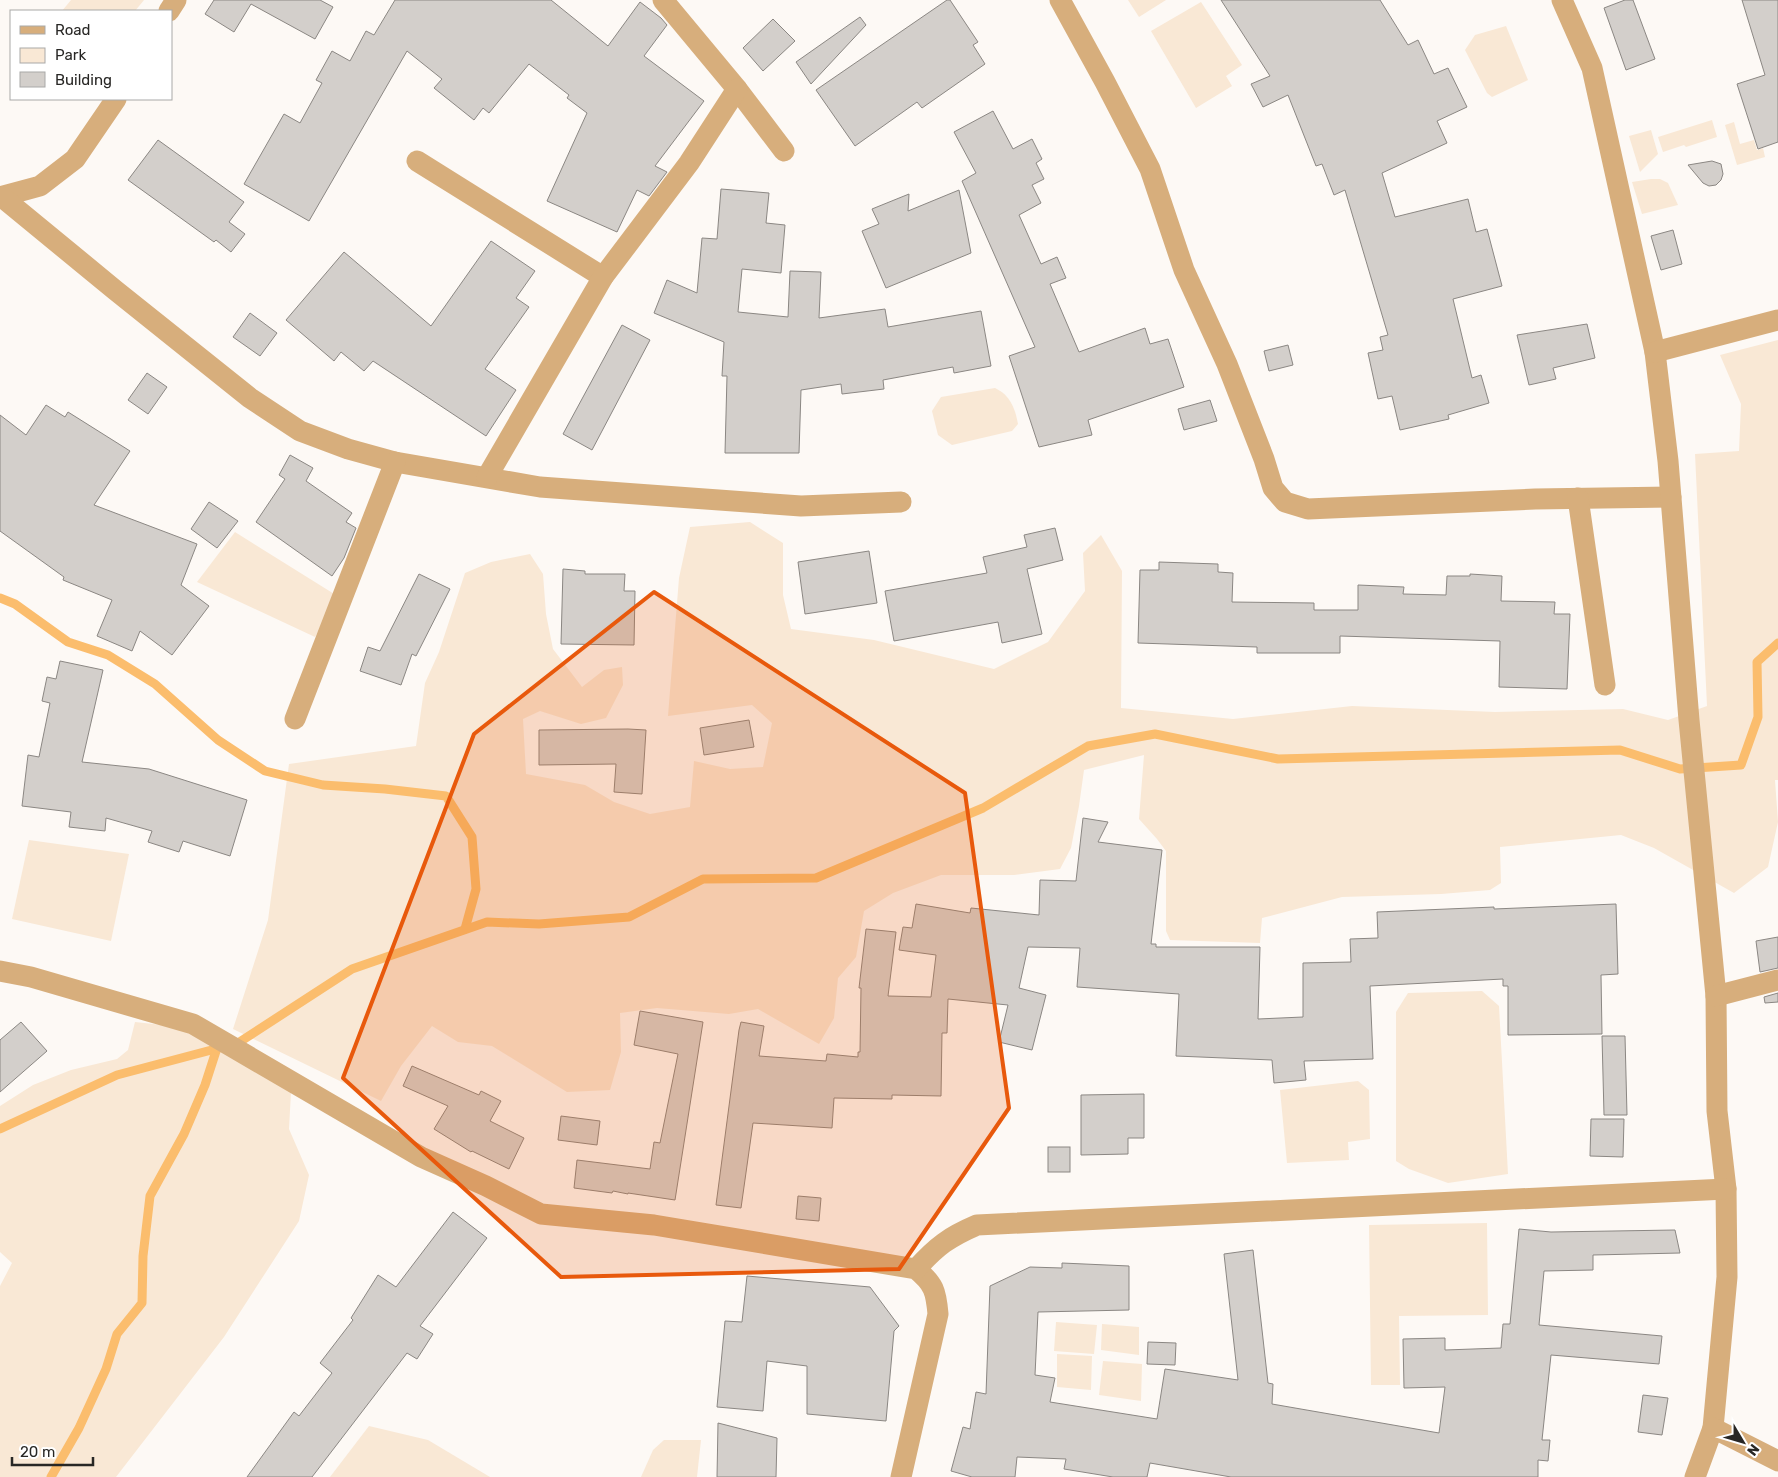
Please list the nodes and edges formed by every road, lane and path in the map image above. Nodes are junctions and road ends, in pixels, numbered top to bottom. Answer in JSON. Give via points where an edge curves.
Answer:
{"nodes":[{"id":1,"x":663,"y":0,"type":"edge"},
{"id":2,"x":1060,"y":0,"type":"edge"},
{"id":3,"x":1562,"y":0,"type":"edge"},
{"id":4,"x":737,"y":89,"type":"junction"},
{"id":5,"x":115,"y":100,"type":"edge"},
{"id":6,"x":784,"y":151,"type":"dead end"},
{"id":7,"x":417,"y":162,"type":"dead end"},
{"id":8,"x":1,"y":197,"type":"edge"},
{"id":9,"x":603,"y":277,"type":"junction"},
{"id":10,"x":1778,"y":320,"type":"edge"},
{"id":11,"x":1655,"y":352,"type":"junction"},
{"id":12,"x":395,"y":462,"type":"junction"},
{"id":13,"x":487,"y":477,"type":"junction"},
{"id":14,"x":1671,"y":497,"type":"junction"},
{"id":15,"x":1578,"y":498,"type":"junction"},
{"id":16,"x":901,"y":502,"type":"dead end"},
{"id":17,"x":1605,"y":685,"type":"dead end"},
{"id":18,"x":295,"y":719,"type":"dead end"},
{"id":19,"x":0,"y":970,"type":"edge"},
{"id":20,"x":1778,"y":980,"type":"edge"},
{"id":21,"x":1716,"y":996,"type":"junction"},
{"id":22,"x":1726,"y":1189,"type":"junction"},
{"id":23,"x":916,"y":1269,"type":"junction"},
{"id":24,"x":1713,"y":1428,"type":"junction"},
{"id":25,"x":1778,"y":1461,"type":"edge"},
{"id":26,"x":901,"y":1477,"type":"edge"},
{"id":27,"x":1695,"y":1477,"type":"edge"}],
"edges":[{"from":1,"to":4,"type":"street"},
{"from":2,"to":15,"type":"street","via":[[1150,169],[1184,270],[1227,364],[1273,488],[1285,502],[1308,509]]},
{"from":3,"to":11,"type":"street","via":[[1592,68]]},
{"from":4,"to":6,"type":"street"},
{"from":4,"to":9,"type":"street","via":[[689,163]]},
{"from":5,"to":8,"type":"street","via":[[75,159],[40,186]]},
{"from":7,"to":9,"type":"street"},
{"from":8,"to":12,"type":"street","via":[[250,398],[300,431]]},
{"from":9,"to":13,"type":"street"},
{"from":10,"to":11,"type":"street"},
{"from":11,"to":14,"type":"street"},
{"from":12,"to":13,"type":"street"},
{"from":12,"to":18,"type":"street"},
{"from":13,"to":16,"type":"street","via":[[540,487],[801,506]]},
{"from":14,"to":15,"type":"street"},
{"from":14,"to":21,"type":"street"},
{"from":15,"to":17,"type":"street"},
{"from":19,"to":23,"type":"street","via":[[193,1024],[421,1157],[541,1214],[654,1225]]},
{"from":20,"to":21,"type":"street"},
{"from":21,"to":22,"type":"street","via":[[1717,1111]]},
{"from":22,"to":23,"type":"street","via":[[977,1225],[955,1234],[933,1250]]},
{"from":22,"to":24,"type":"street","via":[[1728,1277]]},
{"from":23,"to":26,"type":"street","via":[[930,1280],[938,1314]]},
{"from":24,"to":25,"type":"street"},
{"from":24,"to":27,"type":"street"}]}
